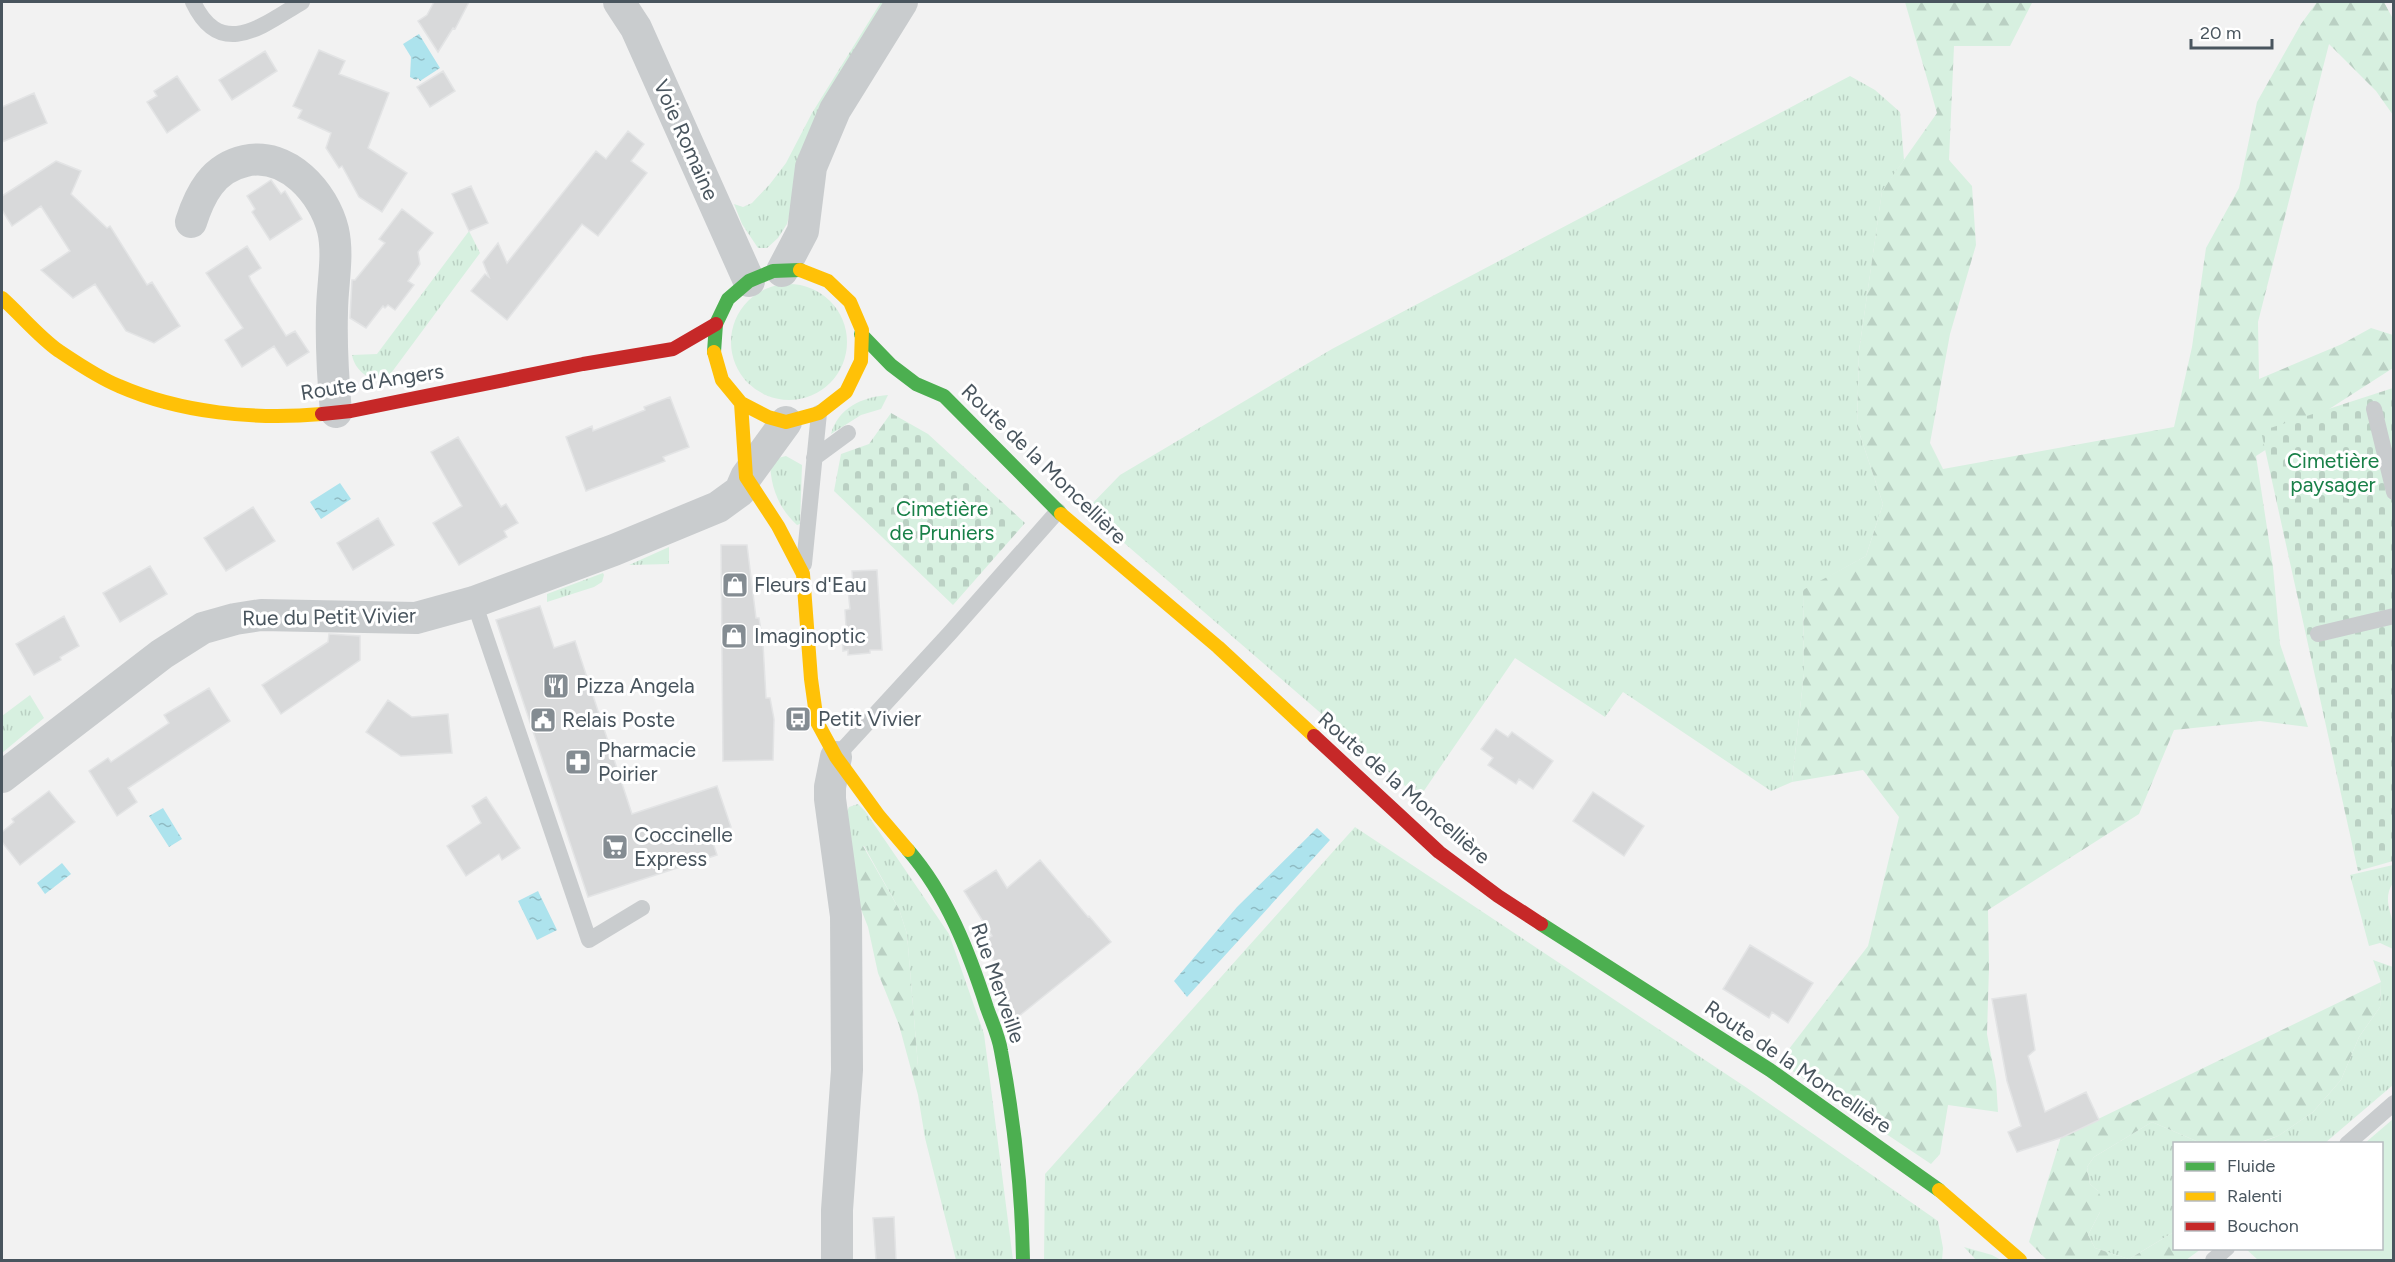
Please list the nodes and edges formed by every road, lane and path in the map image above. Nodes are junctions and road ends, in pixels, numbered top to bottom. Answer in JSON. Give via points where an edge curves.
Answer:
{"nodes":[{"id":1,"x":193,"y":2,"type":"edge"},
{"id":2,"x":302,"y":2,"type":"edge"},
{"id":3,"x":619,"y":2,"type":"edge"},
{"id":4,"x":902,"y":2,"type":"edge"},
{"id":5,"x":191,"y":222,"type":"dead end"},
{"id":6,"x":803,"y":231,"type":"junction"},
{"id":7,"x":782,"y":271,"type":"junction"},
{"id":8,"x":817,"y":276,"type":"junction"},
{"id":9,"x":749,"y":281,"type":"junction"},
{"id":10,"x":2,"y":298,"type":"edge"},
{"id":11,"x":8,"y":315,"type":"edge"},
{"id":12,"x":716,"y":324,"type":"junction"},
{"id":13,"x":861,"y":334,"type":"junction"},
{"id":14,"x":673,"y":349,"type":"junction"},
{"id":15,"x":719,"y":370,"type":"junction"},
{"id":16,"x":895,"y":382,"type":"dead end"},
{"id":17,"x":916,"y":384,"type":"junction"},
{"id":18,"x":865,"y":387,"type":"dead end"},
{"id":19,"x":846,"y":392,"type":"junction"},
{"id":20,"x":741,"y":403,"type":"junction"},
{"id":21,"x":2374,"y":409,"type":"dead end"},
{"id":22,"x":336,"y":412,"type":"junction"},
{"id":23,"x":819,"y":413,"type":"junction"},
{"id":24,"x":786,"y":422,"type":"junction"},
{"id":25,"x":848,"y":433,"type":"dead end"},
{"id":26,"x":814,"y":458,"type":"junction"},
{"id":27,"x":746,"y":477,"type":"junction"},
{"id":28,"x":2394,"y":492,"type":"edge"},
{"id":29,"x":1058,"y":511,"type":"junction"},
{"id":30,"x":803,"y":574,"type":"junction"},
{"id":31,"x":474,"y":602,"type":"junction"},
{"id":32,"x":2394,"y":616,"type":"edge"},
{"id":33,"x":2318,"y":633,"type":"dead end"},
{"id":34,"x":836,"y":757,"type":"junction"},
{"id":35,"x":2,"y":777,"type":"edge"},
{"id":36,"x":642,"y":908,"type":"dead end"},
{"id":37,"x":2394,"y":1102,"type":"edge"},
{"id":38,"x":2348,"y":1142,"type":"edge"},
{"id":39,"x":837,"y":1260,"type":"edge"},
{"id":40,"x":1023,"y":1260,"type":"edge"},
{"id":41,"x":2020,"y":1260,"type":"edge"}],
"edges":[{"from":1,"to":2,"type":"lane","via":[[210,26],[240,34],[251,32]]},
{"from":3,"to":9,"type":"street","name":"Voie Romaine","via":[[636,28]]},
{"from":4,"to":6,"type":"street","via":[[836,110],[811,167]]},
{"from":5,"to":22,"type":"street","via":[[199,198],[212,178],[243,161],[276,162],[316,194],[328,215],[335,248],[331,346]]},
{"from":6,"to":7,"type":"street"},
{"from":6,"to":8,"type":"street"},
{"from":7,"to":8,"type":"street","via":[[800,270]]},
{"from":7,"to":9,"type":"street"},
{"from":8,"to":13,"type":"street","via":[[850,302]]},
{"from":9,"to":12,"type":"street","via":[[728,299]]},
{"from":10,"to":11,"type":"street","name":"Route d'Angers"},
{"from":11,"to":22,"type":"street","name":"Route d'Angers","via":[[118,386],[172,403],[219,412],[284,417]]},
{"from":12,"to":14,"type":"street","name":"Route d'Angers"},
{"from":12,"to":15,"type":"street","via":[[714,352]]},
{"from":13,"to":17,"type":"street","name":"Route de la Moncellière"},
{"from":13,"to":19,"type":"street","via":[[861,361]]},
{"from":14,"to":15,"type":"street"},
{"from":14,"to":22,"type":"street","name":"Route d'Angers"},
{"from":15,"to":20,"type":"street","via":[[722,380]]},
{"from":16,"to":17,"type":"street","name":"Route de la Moncellière"},
{"from":17,"to":29,"type":"street","name":"Route de la Moncellière","via":[[944,396]]},
{"from":18,"to":19,"type":"street"},
{"from":19,"to":23,"type":"street"},
{"from":20,"to":24,"type":"street"},
{"from":20,"to":27,"type":"street"},
{"from":21,"to":28,"type":"lane"},
{"from":23,"to":24,"type":"street"},
{"from":23,"to":26,"type":"lane"},
{"from":24,"to":27,"type":"street","name":"Rue du Petit Vivier"},
{"from":25,"to":26,"type":"lane"},
{"from":26,"to":30,"type":"lane"},
{"from":27,"to":30,"type":"street"},
{"from":27,"to":31,"type":"street","name":"Rue du Petit Vivier","via":[[740,491],[718,507]]},
{"from":29,"to":34,"type":"lane"},
{"from":29,"to":41,"type":"street","name":"Route de la Moncellière","via":[[1218,647],[1438,852],[1498,896],[1851,1126],[1938,1189]]},
{"from":30,"to":34,"type":"street","name":"Rue Merveille","via":[[817,722]]},
{"from":31,"to":35,"type":"street","name":"Rue du Petit Vivier","via":[[416,618],[261,615],[203,628],[162,654]]},
{"from":31,"to":36,"type":"lane","via":[[589,940]]},
{"from":32,"to":33,"type":"lane"},
{"from":34,"to":39,"type":"street","via":[[830,793],[846,916],[847,972],[847,1070]]},
{"from":34,"to":40,"type":"street","name":"Rue Merveille","via":[[922,866],[955,923],[980,986],[1001,1049],[1022,1206]]},
{"from":37,"to":38,"type":"lane"}]}
